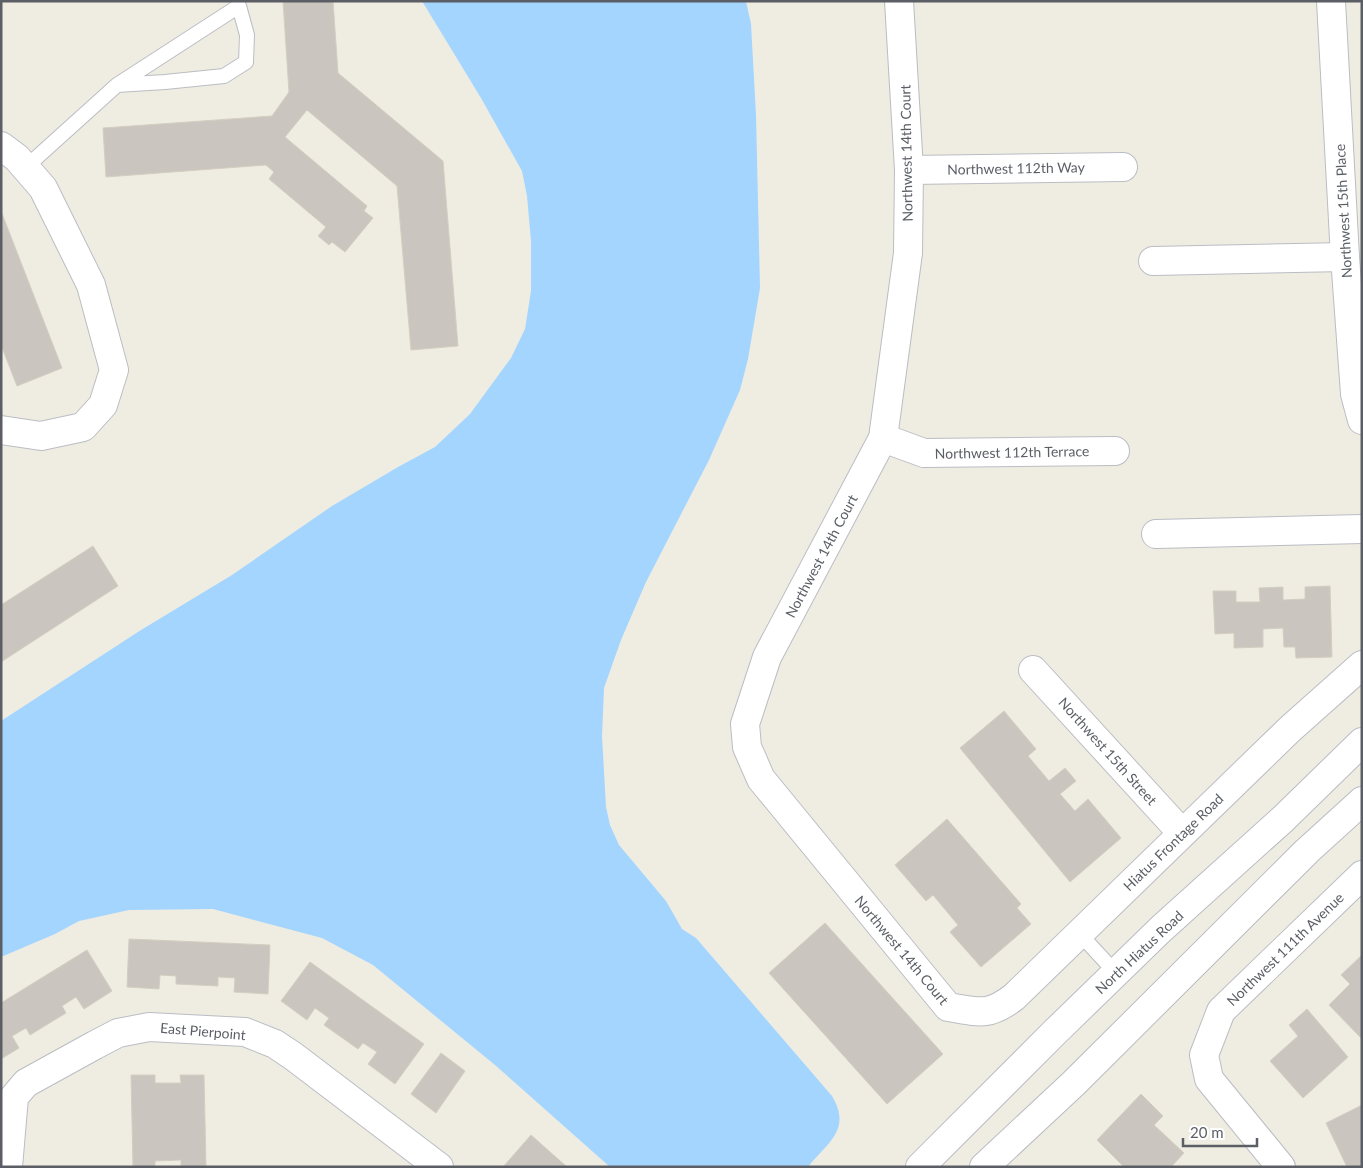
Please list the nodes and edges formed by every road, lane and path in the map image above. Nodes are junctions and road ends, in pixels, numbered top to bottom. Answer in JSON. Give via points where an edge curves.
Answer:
{"nodes":[{"id":1,"x":899,"y":1,"type":"edge"},
{"id":2,"x":1331,"y":1,"type":"edge"},
{"id":3,"x":117,"y":85,"type":"junction"},
{"id":4,"x":1,"y":146,"type":"edge"},
{"id":5,"x":1123,"y":166,"type":"dead end"},
{"id":6,"x":25,"y":168,"type":"junction"},
{"id":7,"x":909,"y":170,"type":"junction"},
{"id":8,"x":1345,"y":256,"type":"junction"},
{"id":9,"x":1153,"y":261,"type":"dead end"},
{"id":10,"x":1362,"y":420,"type":"edge"},
{"id":11,"x":1,"y":430,"type":"edge"},
{"id":12,"x":883,"y":438,"type":"junction"},
{"id":13,"x":1114,"y":451,"type":"dead end"},
{"id":14,"x":1362,"y":529,"type":"edge"},
{"id":15,"x":1156,"y":534,"type":"dead end"},
{"id":16,"x":1362,"y":665,"type":"edge"},
{"id":17,"x":1033,"y":670,"type":"dead end"},
{"id":18,"x":1362,"y":742,"type":"edge"},
{"id":19,"x":1362,"y":801,"type":"edge"},
{"id":20,"x":1182,"y":833,"type":"junction"},
{"id":21,"x":1362,"y":875,"type":"edge"},
{"id":22,"x":1079,"y":933,"type":"junction"},
{"id":23,"x":1116,"y":973,"type":"junction"},
{"id":24,"x":982,"y":1013,"type":"joint"},
{"id":25,"x":8,"y":1167,"type":"edge"},
{"id":26,"x":439,"y":1167,"type":"edge"},
{"id":27,"x":920,"y":1167,"type":"edge"},
{"id":28,"x":984,"y":1167,"type":"edge"},
{"id":29,"x":1281,"y":1167,"type":"edge"}],
"edges":[{"from":1,"to":7,"type":"street","name":"Northwest 14th Court"},
{"from":2,"to":8,"type":"street","name":"Northwest 15th Place"},
{"from":3,"to":3,"type":"lane","via":[[224,76],[246,62],[247,36],[239,6]]},
{"from":3,"to":6,"type":"lane"},
{"from":4,"to":6,"type":"street"},
{"from":5,"to":7,"type":"street","name":"Northwest 112th Way"},
{"from":6,"to":11,"type":"street","via":[[43,188],[91,285],[114,370],[103,406],[83,427],[41,436]]},
{"from":7,"to":12,"type":"street","name":"Northwest 14th Court","via":[[908,253]]},
{"from":8,"to":9,"type":"street"},
{"from":8,"to":10,"type":"street","name":"Northwest 15th Place","via":[[1355,394]]},
{"from":12,"to":13,"type":"street","name":"Northwest 112th Terrace","via":[[924,454]]},
{"from":12,"to":24,"type":"street","name":"Northwest 14th Court","via":[[767,657],[745,724],[747,747],[761,779],[948,1007]]},
{"from":14,"to":15,"type":"street"},
{"from":16,"to":20,"type":"street","name":"Hiatus Frontage Road"},
{"from":17,"to":20,"type":"street","name":"Northwest 15th Street"},
{"from":18,"to":23,"type":"street","name":"North Hiatus Road"},
{"from":19,"to":28,"type":"street"},
{"from":20,"to":22,"type":"street","name":"Hiatus Frontage Road"},
{"from":21,"to":29,"type":"street","name":"Northwest 111th Avenue","via":[[1220,1011],[1204,1055],[1209,1079]]},
{"from":22,"to":23,"type":"lane"},
{"from":22,"to":24,"type":"street","name":"Hiatus Frontage Road","via":[[1014,997],[999,1008]]},
{"from":23,"to":27,"type":"street","name":"North Hiatus Road"},
{"from":25,"to":26,"type":"street","name":"East Pierpoint","via":[[14,1097],[26,1083],[95,1044],[118,1034],[149,1027],[246,1032],[275,1044]]}]}
